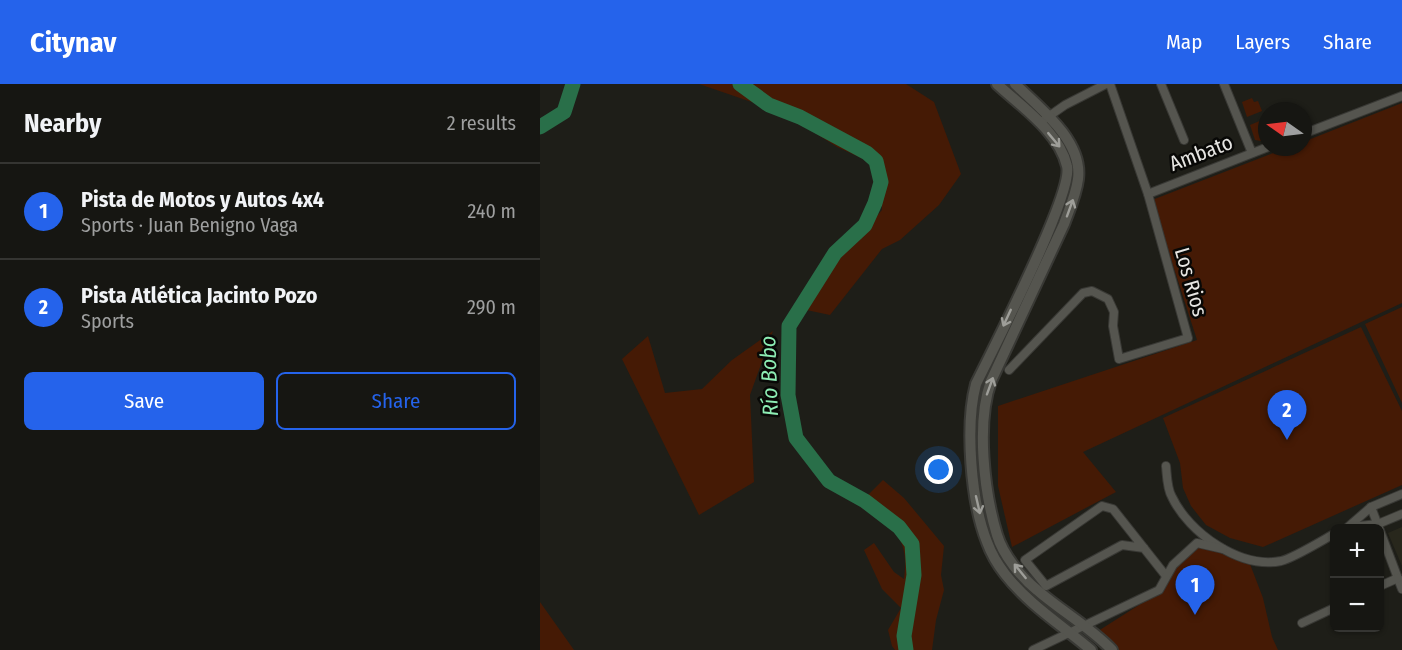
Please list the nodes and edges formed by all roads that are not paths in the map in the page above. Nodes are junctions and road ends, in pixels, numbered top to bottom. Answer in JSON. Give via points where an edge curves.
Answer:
{"nodes":[{"id":1,"x":997,"y":84,"type":"edge"},
{"id":2,"x":1016,"y":84,"type":"edge"},
{"id":3,"x":1108,"y":84,"type":"edge"},
{"id":4,"x":1161,"y":84,"type":"edge"},
{"id":5,"x":1224,"y":84,"type":"edge"},
{"id":6,"x":1402,"y":96,"type":"edge"},
{"id":7,"x":1044,"y":120,"type":"junction"},
{"id":8,"x":1312,"y":131,"type":"edge"},
{"id":9,"x":1184,"y":140,"type":"dead end"},
{"id":10,"x":1258,"y":151,"type":"edge"},
{"id":11,"x":1252,"y":153,"type":"junction"},
{"id":12,"x":1148,"y":194,"type":"junction"},
{"id":13,"x":1009,"y":370,"type":"dead end"},
{"id":14,"x":1166,"y":466,"type":"dead end"},
{"id":15,"x":1402,"y":494,"type":"edge"},
{"id":16,"x":1371,"y":507,"type":"junction"},
{"id":17,"x":1402,"y":514,"type":"edge"},
{"id":18,"x":1352,"y":524,"type":"edge"},
{"id":19,"x":1378,"y":524,"type":"joint"},
{"id":20,"x":1330,"y":537,"type":"edge"},
{"id":21,"x":1384,"y":540,"type":"edge"},
{"id":22,"x":1144,"y":548,"type":"junction"},
{"id":23,"x":1223,"y":549,"type":"junction"},
{"id":24,"x":1166,"y":576,"type":"junction"},
{"id":25,"x":1398,"y":578,"type":"junction"},
{"id":26,"x":1384,"y":584,"type":"edge"},
{"id":27,"x":1402,"y":589,"type":"edge"},
{"id":28,"x":1330,"y":610,"type":"edge"},
{"id":29,"x":1302,"y":623,"type":"dead end"},
{"id":30,"x":1084,"y":624,"type":"junction"},
{"id":31,"x":1070,"y":633,"type":"junction"},
{"id":32,"x":1033,"y":650,"type":"edge"},
{"id":33,"x":1091,"y":650,"type":"edge"},
{"id":34,"x":1112,"y":650,"type":"edge"}],
"edges":[{"from":1,"to":7,"type":"main road"},
{"from":2,"to":7,"type":"main road"},
{"from":3,"to":7,"type":"street"},
{"from":3,"to":12,"type":"street","name":"Los Rios"},
{"from":4,"to":9,"type":"street"},
{"from":5,"to":11,"type":"street"},
{"from":6,"to":8,"type":"street"},
{"from":30,"to":7,"type":"main road","one_way":true,"via":[[1036,590],[997,536],[982,432],[991,381],[1064,224],[1078,177],[1072,145]]},
{"from":7,"to":31,"type":"main road","one_way":true,"via":[[1067,165],[1067,183],[1054,219],[976,384],[970,436],[976,496],[993,556],[1027,597]]},
{"from":10,"to":11,"type":"street","name":"Ambato"},
{"from":11,"to":12,"type":"street","name":"Ambato"},
{"from":12,"to":13,"type":"street","name":"Los Rios","via":[[1188,338],[1119,358],[1114,312],[1108,299],[1092,291],[1083,293]]},
{"from":14,"to":23,"type":"street","via":[[1170,495],[1186,521]]},
{"from":15,"to":16,"type":"street"},
{"from":16,"to":18,"type":"street"},
{"from":16,"to":19,"type":"street"},
{"from":17,"to":19,"type":"street"},
{"from":20,"to":23,"type":"street","via":[[1282,561],[1254,561]]},
{"from":21,"to":25,"type":"street"},
{"from":22,"to":22,"type":"street","via":[[1122,544],[1046,586],[1025,560],[1102,506],[1113,509]]},
{"from":22,"to":24,"type":"street"},
{"from":23,"to":24,"type":"street","via":[[1197,543],[1173,564]]},
{"from":24,"to":30,"type":"street","via":[[1159,590]]},
{"from":25,"to":26,"type":"street"},
{"from":25,"to":27,"type":"street"},
{"from":28,"to":29,"type":"street"},
{"from":30,"to":31,"type":"street"},
{"from":30,"to":34,"type":"main road"},
{"from":31,"to":32,"type":"street"},
{"from":31,"to":33,"type":"main road"}]}
